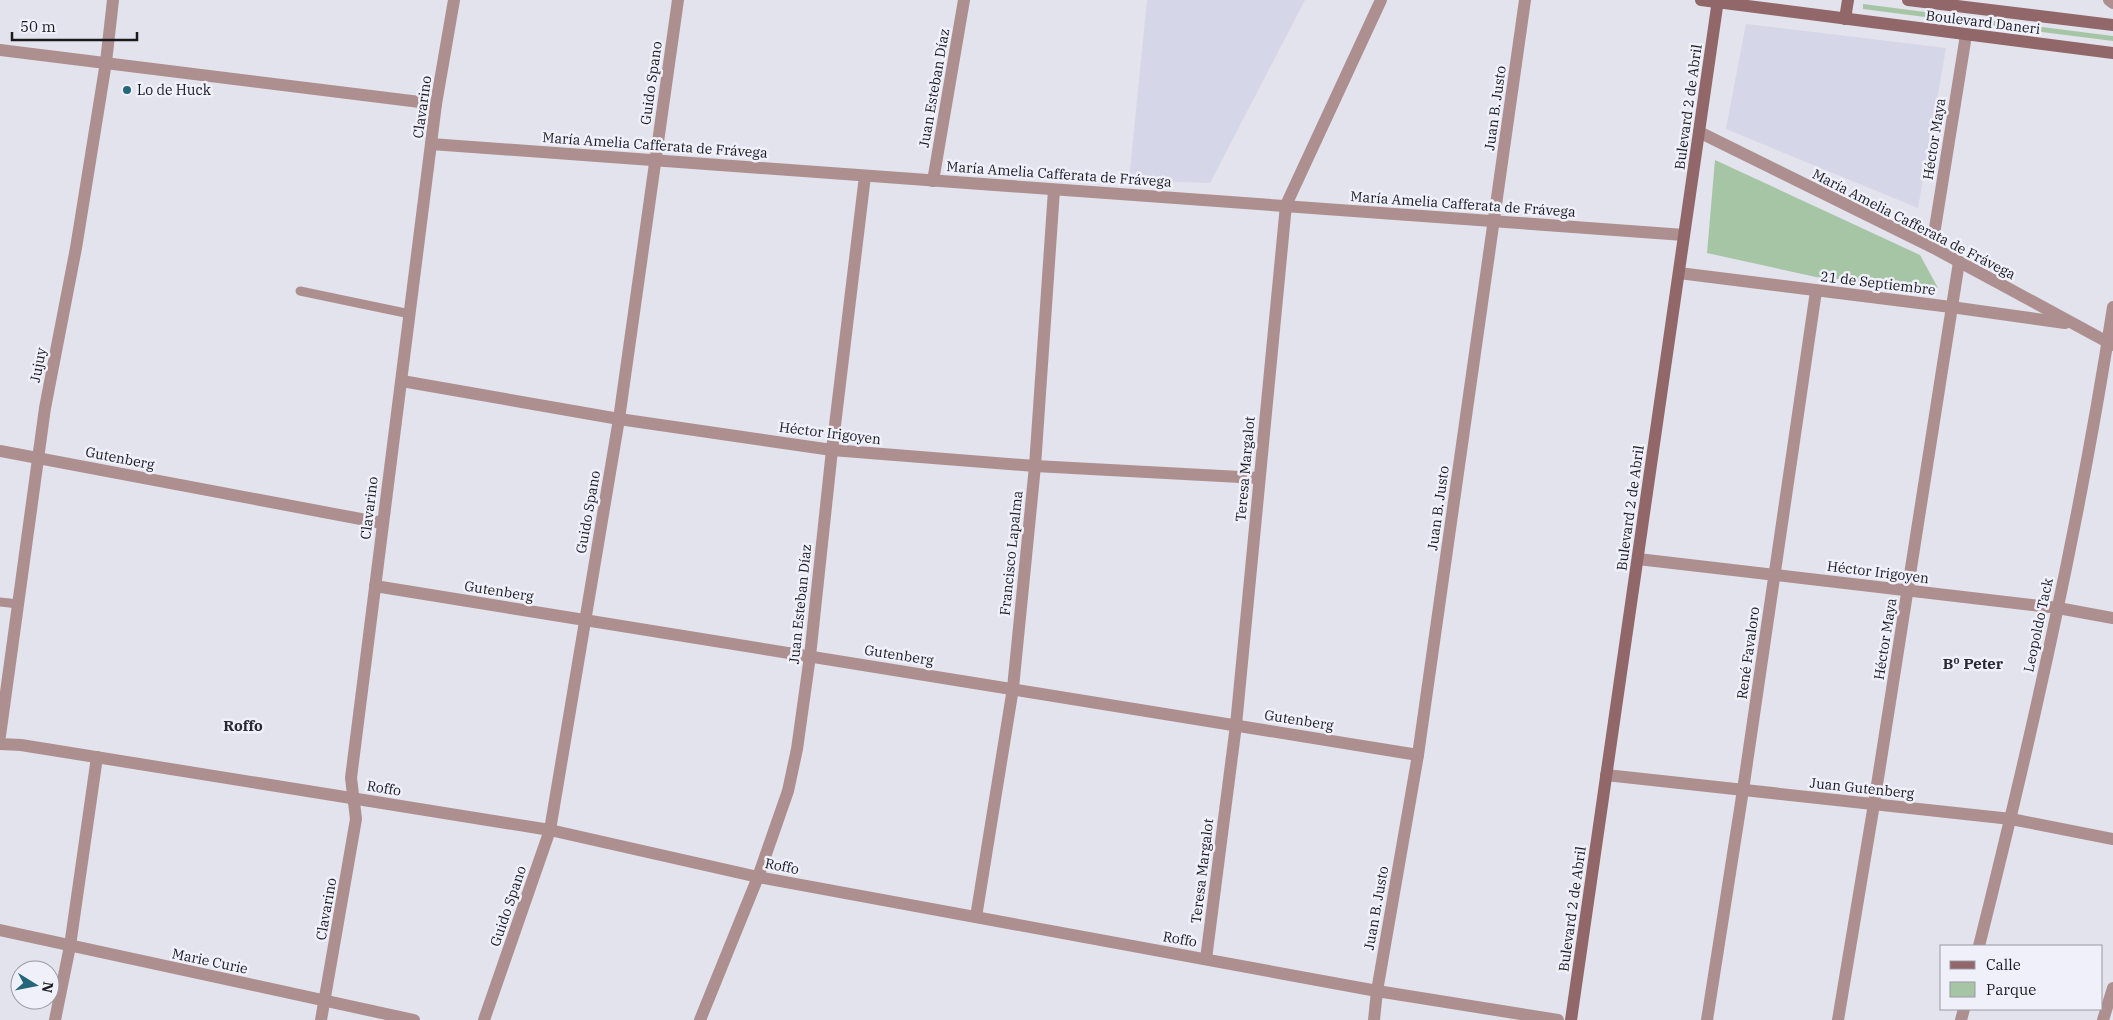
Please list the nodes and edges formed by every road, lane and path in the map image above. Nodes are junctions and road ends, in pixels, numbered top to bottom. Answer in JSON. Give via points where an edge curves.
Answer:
{"nodes":[{"id":1,"x":113,"y":0,"type":"edge"},
{"id":2,"x":454,"y":0,"type":"edge"},
{"id":3,"x":678,"y":0,"type":"edge"},
{"id":4,"x":964,"y":0,"type":"edge"},
{"id":5,"x":1381,"y":0,"type":"edge"},
{"id":6,"x":1525,"y":0,"type":"edge"},
{"id":7,"x":1701,"y":0,"type":"edge"},
{"id":8,"x":1848,"y":0,"type":"edge"},
{"id":9,"x":1908,"y":0,"type":"edge"},
{"id":10,"x":2109,"y":0,"type":"edge"},
{"id":11,"x":1718,"y":1,"type":"edge"},
{"id":12,"x":2113,"y":3,"type":"edge"},
{"id":13,"x":1845,"y":19,"type":"junction"},
{"id":14,"x":2113,"y":25,"type":"edge"},
{"id":15,"x":1966,"y":35,"type":"junction"},
{"id":16,"x":0,"y":50,"type":"edge"},
{"id":17,"x":2113,"y":53,"type":"edge"},
{"id":18,"x":106,"y":62,"type":"junction"},
{"id":19,"x":436,"y":104,"type":"junction"},
{"id":20,"x":1699,"y":132,"type":"junction"},
{"id":21,"x":431,"y":144,"type":"junction"},
{"id":22,"x":655,"y":160,"type":"junction"},
{"id":23,"x":865,"y":176,"type":"junction"},
{"id":24,"x":933,"y":181,"type":"junction"},
{"id":25,"x":1054,"y":190,"type":"junction"},
{"id":26,"x":1286,"y":205,"type":"junction"},
{"id":27,"x":1494,"y":221,"type":"junction"},
{"id":28,"x":1684,"y":235,"type":"junction"},
{"id":29,"x":1932,"y":247,"type":"junction"},
{"id":30,"x":1958,"y":262,"type":"junction"},
{"id":31,"x":1679,"y":273,"type":"junction"},
{"id":32,"x":300,"y":290,"type":"dead end"},
{"id":33,"x":1816,"y":291,"type":"junction"},
{"id":34,"x":1952,"y":307,"type":"junction"},
{"id":35,"x":2113,"y":307,"type":"edge"},
{"id":36,"x":410,"y":314,"type":"junction"},
{"id":37,"x":2074,"y":324,"type":"junction"},
{"id":38,"x":2110,"y":344,"type":"edge"},
{"id":39,"x":402,"y":381,"type":"junction"},
{"id":40,"x":619,"y":419,"type":"junction"},
{"id":41,"x":832,"y":450,"type":"junction"},
{"id":42,"x":0,"y":451,"type":"edge"},
{"id":43,"x":38,"y":458,"type":"junction"},
{"id":44,"x":1035,"y":466,"type":"junction"},
{"id":45,"x":1259,"y":478,"type":"junction"},
{"id":46,"x":382,"y":523,"type":"junction"},
{"id":47,"x":1638,"y":559,"type":"junction"},
{"id":48,"x":1775,"y":575,"type":"junction"},
{"id":49,"x":375,"y":586,"type":"junction"},
{"id":50,"x":1908,"y":591,"type":"junction"},
{"id":51,"x":0,"y":602,"type":"edge"},
{"id":52,"x":18,"y":604,"type":"junction"},
{"id":53,"x":2058,"y":608,"type":"junction"},
{"id":54,"x":2113,"y":618,"type":"edge"},
{"id":55,"x":585,"y":620,"type":"junction"},
{"id":56,"x":810,"y":656,"type":"junction"},
{"id":57,"x":1013,"y":688,"type":"junction"},
{"id":58,"x":1236,"y":725,"type":"junction"},
{"id":59,"x":0,"y":736,"type":"edge"},
{"id":60,"x":0,"y":744,"type":"edge"},
{"id":61,"x":1418,"y":754,"type":"junction"},
{"id":62,"x":97,"y":757,"type":"junction"},
{"id":63,"x":1606,"y":775,"type":"junction"},
{"id":64,"x":1743,"y":790,"type":"junction"},
{"id":65,"x":352,"y":798,"type":"junction"},
{"id":66,"x":1874,"y":804,"type":"junction"},
{"id":67,"x":2011,"y":819,"type":"junction"},
{"id":68,"x":550,"y":830,"type":"junction"},
{"id":69,"x":2113,"y":839,"type":"edge"},
{"id":70,"x":758,"y":877,"type":"junction"},
{"id":71,"x":976,"y":917,"type":"junction"},
{"id":72,"x":0,"y":930,"type":"edge"},
{"id":73,"x":1979,"y":945,"type":"edge"},
{"id":74,"x":70,"y":946,"type":"junction"},
{"id":75,"x":1206,"y":959,"type":"junction"},
{"id":76,"x":2113,"y":988,"type":"edge"},
{"id":77,"x":1377,"y":991,"type":"junction"},
{"id":78,"x":325,"y":1002,"type":"junction"},
{"id":79,"x":55,"y":1020,"type":"edge"},
{"id":80,"x":321,"y":1020,"type":"edge"},
{"id":81,"x":414,"y":1020,"type":"edge"},
{"id":82,"x":484,"y":1020,"type":"edge"},
{"id":83,"x":700,"y":1020,"type":"edge"},
{"id":84,"x":1374,"y":1020,"type":"edge"},
{"id":85,"x":1558,"y":1020,"type":"edge"},
{"id":86,"x":1571,"y":1020,"type":"edge"},
{"id":87,"x":1707,"y":1020,"type":"edge"},
{"id":88,"x":1838,"y":1020,"type":"edge"},
{"id":89,"x":2103,"y":1020,"type":"edge"}],
"edges":[{"from":1,"to":18,"type":"street","name":"Jujuy"},
{"from":2,"to":19,"type":"street","name":"Clavarino"},
{"from":3,"to":22,"type":"street","name":"Guido Spano"},
{"from":4,"to":24,"type":"street","name":"Juan Esteban Díaz"},
{"from":5,"to":26,"type":"street","name":"Teresa Margalot"},
{"from":6,"to":27,"type":"street","name":"Juan B. Justo"},
{"from":7,"to":11,"type":"main road","name":"Boulevard Daneri"},
{"from":8,"to":13,"type":"main road"},
{"from":9,"to":14,"type":"main road","name":"Boulevard Daneri"},
{"from":10,"to":12,"type":"street"},
{"from":11,"to":13,"type":"main road","name":"Boulevard Daneri"},
{"from":11,"to":20,"type":"main road","name":"Bulevard 2 de Abril"},
{"from":13,"to":15,"type":"main road","name":"Boulevard Daneri"},
{"from":15,"to":17,"type":"main road","name":"Boulevard Daneri"},
{"from":15,"to":29,"type":"street","name":"Héctor Maya"},
{"from":16,"to":18,"type":"street"},
{"from":18,"to":19,"type":"street"},
{"from":18,"to":43,"type":"street","name":"Jujuy"},
{"from":19,"to":21,"type":"street","name":"Clavarino"},
{"from":20,"to":28,"type":"main road","name":"Bulevard 2 de Abril"},
{"from":20,"to":29,"type":"street","name":"María Amelia Cafferata de Frávega"},
{"from":21,"to":22,"type":"street","name":"María Amelia Cafferata de Frávega"},
{"from":21,"to":36,"type":"street","name":"Clavarino"},
{"from":22,"to":23,"type":"street","name":"María Amelia Cafferata de Frávega"},
{"from":22,"to":40,"type":"street","name":"Guido Spano"},
{"from":23,"to":24,"type":"street","name":"María Amelia Cafferata de Frávega"},
{"from":23,"to":41,"type":"street","name":"Juan Esteban Díaz"},
{"from":24,"to":25,"type":"street","name":"María Amelia Cafferata de Frávega"},
{"from":25,"to":26,"type":"street","name":"María Amelia Cafferata de Frávega"},
{"from":25,"to":44,"type":"street","name":"Francisco Lapalma"},
{"from":26,"to":27,"type":"street","name":"María Amelia Cafferata de Frávega"},
{"from":26,"to":45,"type":"street","name":"Teresa Margalot"},
{"from":27,"to":28,"type":"street","name":"María Amelia Cafferata de Frávega"},
{"from":27,"to":61,"type":"street","name":"Juan B. Justo"},
{"from":28,"to":31,"type":"main road","name":"Bulevard 2 de Abril"},
{"from":29,"to":30,"type":"street","name":"María Amelia Cafferata de Frávega"},
{"from":30,"to":34,"type":"street","name":"Héctor Maya"},
{"from":30,"to":37,"type":"street","name":"María Amelia Cafferata de Frávega"},
{"from":31,"to":33,"type":"street","name":"21 de Septiembre"},
{"from":31,"to":47,"type":"main road","name":"Bulevard 2 de Abril"},
{"from":32,"to":36,"type":"lane"},
{"from":33,"to":34,"type":"street","name":"21 de Septiembre"},
{"from":33,"to":48,"type":"street","name":"René Favaloro"},
{"from":34,"to":37,"type":"street","name":"21 de Septiembre"},
{"from":34,"to":50,"type":"street","name":"Héctor Maya"},
{"from":35,"to":38,"type":"street","name":"Leopoldo Tack"},
{"from":36,"to":39,"type":"street","name":"Clavarino"},
{"from":37,"to":38,"type":"street","name":"María Amelia Cafferata de Frávega"},
{"from":38,"to":53,"type":"street","name":"Leopoldo Tack"},
{"from":39,"to":40,"type":"street","name":"Héctor Irigoyen"},
{"from":39,"to":46,"type":"street","name":"Clavarino"},
{"from":40,"to":41,"type":"street","name":"Héctor Irigoyen"},
{"from":40,"to":55,"type":"street","name":"Guido Spano"},
{"from":41,"to":44,"type":"street","name":"Héctor Irigoyen"},
{"from":41,"to":56,"type":"street","name":"Juan Esteban Díaz"},
{"from":42,"to":43,"type":"street","name":"Gutenberg"},
{"from":43,"to":46,"type":"street","name":"Gutenberg"},
{"from":43,"to":52,"type":"street","name":"Jujuy"},
{"from":44,"to":45,"type":"street","name":"Héctor Irigoyen"},
{"from":44,"to":57,"type":"street","name":"Francisco Lapalma"},
{"from":45,"to":58,"type":"street","name":"Teresa Margalot"},
{"from":46,"to":49,"type":"street","name":"Clavarino"},
{"from":47,"to":48,"type":"street","name":"Héctor Irigoyen"},
{"from":47,"to":63,"type":"main road","name":"Bulevard 2 de Abril"},
{"from":48,"to":50,"type":"street","name":"Héctor Irigoyen"},
{"from":48,"to":64,"type":"street","name":"René Favaloro"},
{"from":49,"to":55,"type":"street","name":"Gutenberg"},
{"from":49,"to":65,"type":"street","name":"Clavarino","via":[[351,778]]},
{"from":50,"to":53,"type":"street","name":"Héctor Irigoyen"},
{"from":50,"to":66,"type":"street","name":"Héctor Maya"},
{"from":51,"to":52,"type":"lane"},
{"from":52,"to":59,"type":"street","name":"Jujuy"},
{"from":53,"to":54,"type":"street","name":"Héctor Irigoyen"},
{"from":53,"to":67,"type":"street","name":"Leopoldo Tack"},
{"from":55,"to":56,"type":"street","name":"Gutenberg"},
{"from":55,"to":68,"type":"street","name":"Guido Spano"},
{"from":56,"to":57,"type":"street","name":"Gutenberg"},
{"from":56,"to":70,"type":"street","name":"Juan Esteban Díaz","via":[[788,791]]},
{"from":57,"to":58,"type":"street","name":"Gutenberg"},
{"from":57,"to":71,"type":"street","name":"Francisco Lapalma"},
{"from":58,"to":61,"type":"street","name":"Gutenberg"},
{"from":58,"to":75,"type":"street","name":"Teresa Margalot"},
{"from":60,"to":62,"type":"street","name":"Roffo"},
{"from":61,"to":77,"type":"street","name":"Juan B. Justo"},
{"from":62,"to":65,"type":"street","name":"Roffo"},
{"from":62,"to":74,"type":"street"},
{"from":63,"to":64,"type":"street","name":"Juan Gutenberg"},
{"from":63,"to":86,"type":"main road","name":"Bulevard 2 de Abril"},
{"from":64,"to":66,"type":"street","name":"Juan Gutenberg"},
{"from":64,"to":87,"type":"street","name":"René Favaloro"},
{"from":65,"to":68,"type":"street","name":"Roffo"},
{"from":65,"to":78,"type":"street","name":"Clavarino","via":[[356,820]]},
{"from":66,"to":67,"type":"street","name":"Juan Gutenberg"},
{"from":66,"to":88,"type":"street","name":"Héctor Maya"},
{"from":67,"to":69,"type":"street","name":"Juan Gutenberg"},
{"from":67,"to":73,"type":"street","name":"Leopoldo Tack"},
{"from":68,"to":70,"type":"street","name":"Roffo"},
{"from":68,"to":82,"type":"street","name":"Guido Spano"},
{"from":70,"to":71,"type":"street","name":"Roffo"},
{"from":70,"to":83,"type":"street","name":"Juan Esteban Díaz"},
{"from":71,"to":75,"type":"street","name":"Roffo"},
{"from":72,"to":74,"type":"street","name":"Marie Curie"},
{"from":74,"to":78,"type":"street","name":"Marie Curie"},
{"from":74,"to":79,"type":"street"},
{"from":75,"to":77,"type":"street","name":"Roffo"},
{"from":76,"to":89,"type":"street"},
{"from":77,"to":84,"type":"street","name":"Juan B. Justo"},
{"from":77,"to":85,"type":"street","name":"Roffo"},
{"from":78,"to":80,"type":"street","name":"Clavarino"},
{"from":78,"to":81,"type":"street","name":"Marie Curie"}]}
